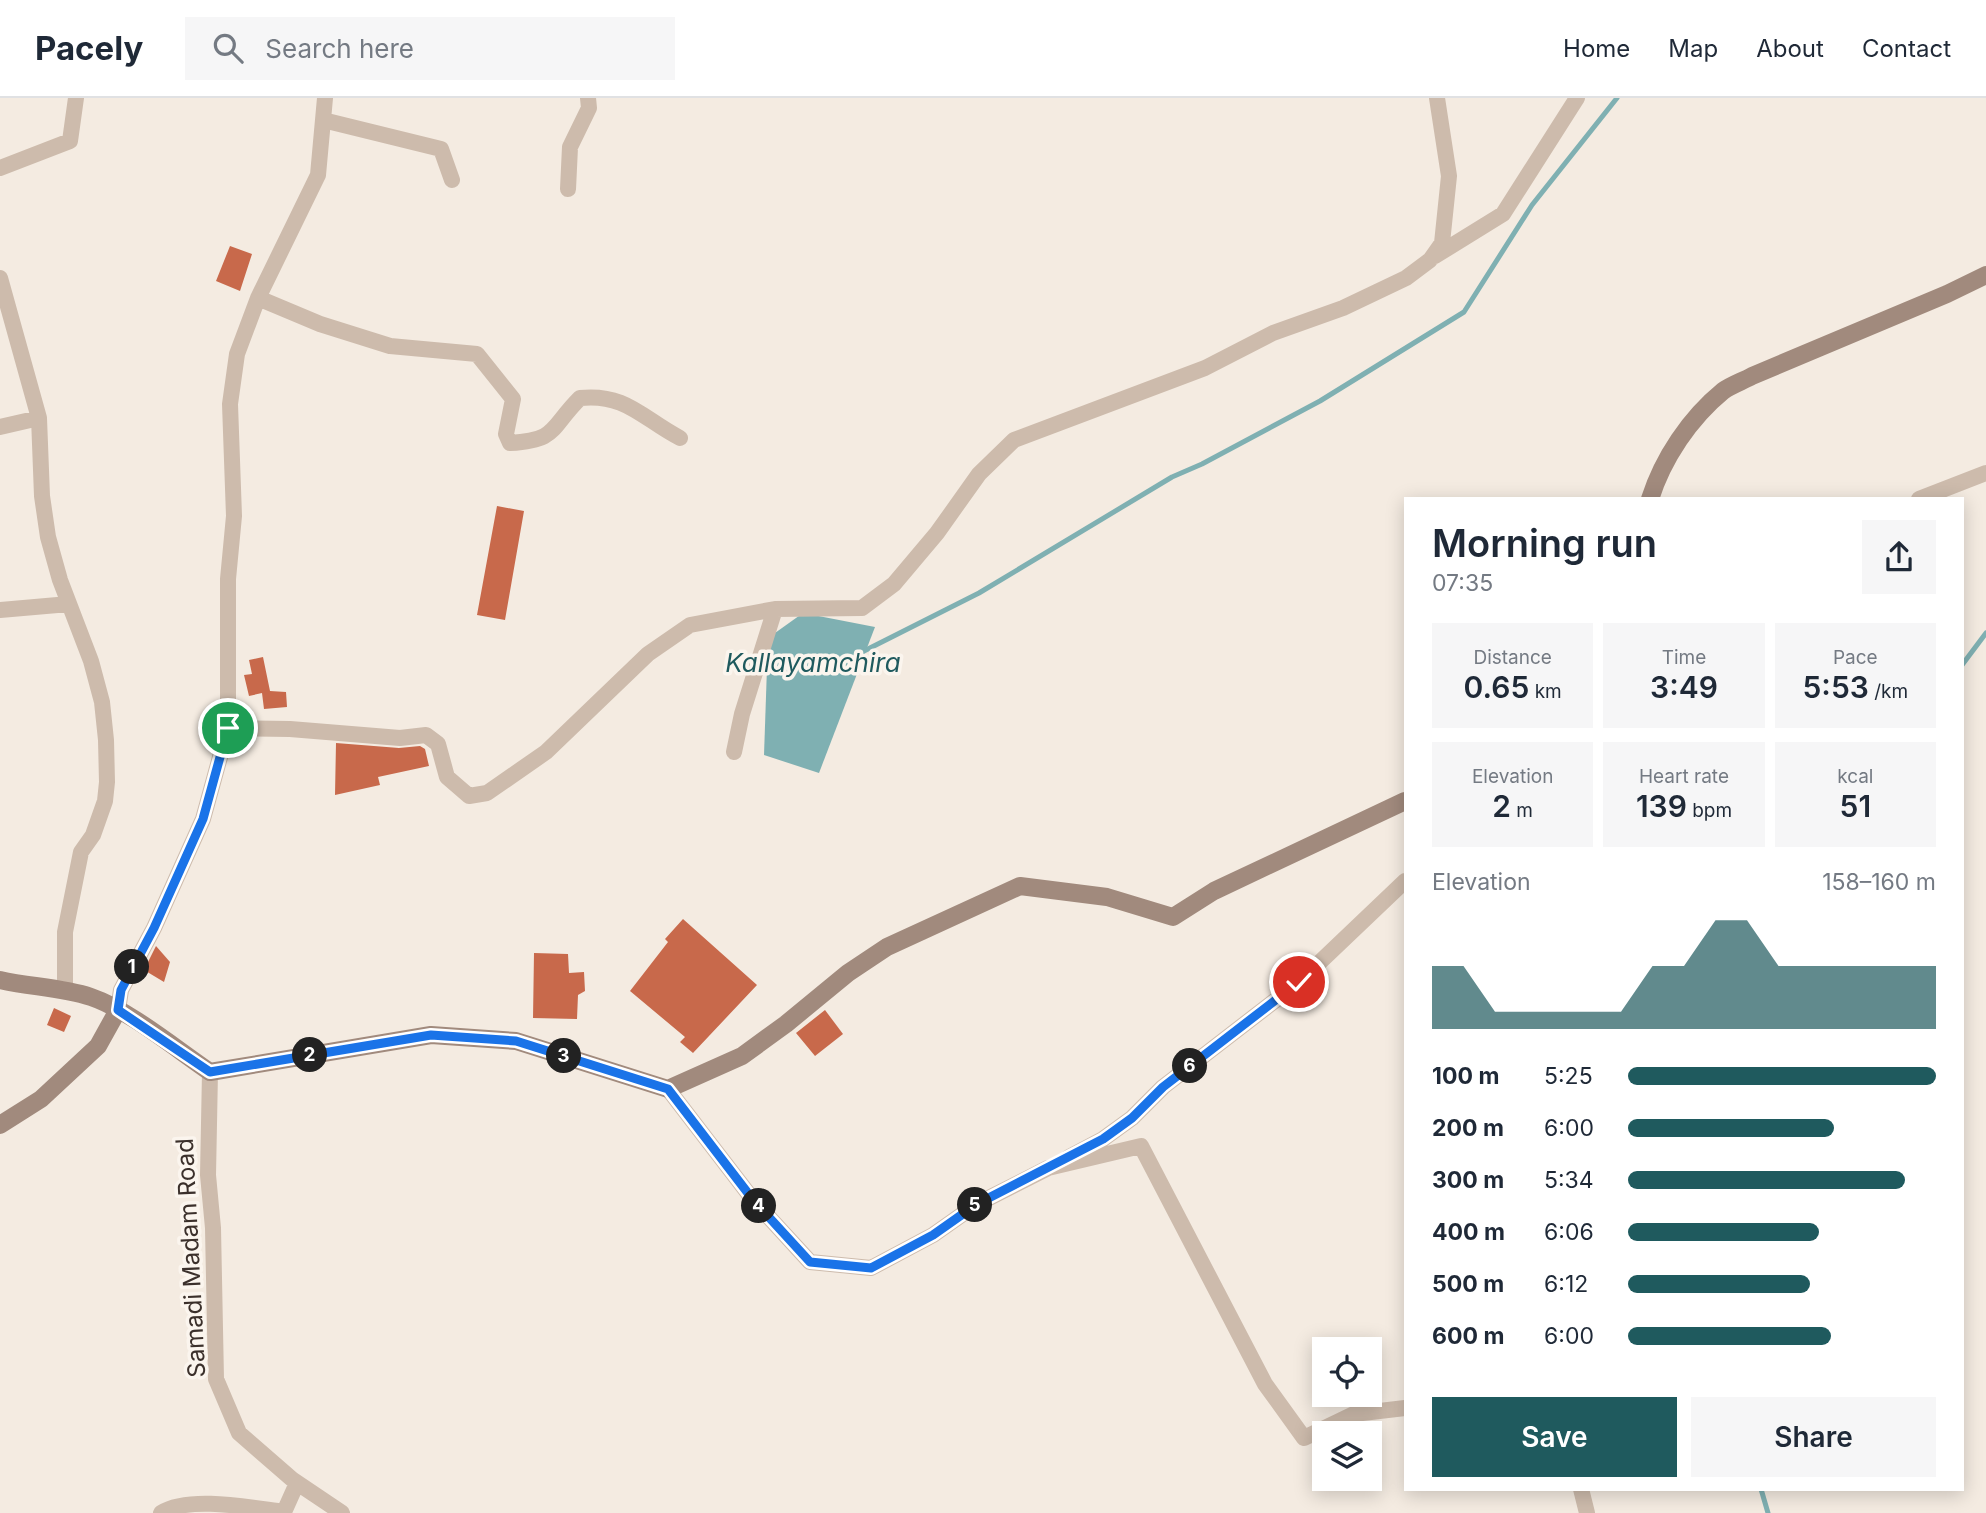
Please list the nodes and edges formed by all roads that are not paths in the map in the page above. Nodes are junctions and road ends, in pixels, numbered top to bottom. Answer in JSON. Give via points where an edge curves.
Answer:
{"nodes":[{"id":1,"x":76,"y":98,"type":"edge"},
{"id":2,"x":325,"y":98,"type":"edge"},
{"id":3,"x":589,"y":98,"type":"edge"},
{"id":4,"x":1437,"y":98,"type":"edge"},
{"id":5,"x":1577,"y":98,"type":"edge"},
{"id":6,"x":323,"y":120,"type":"junction"},
{"id":7,"x":0,"y":168,"type":"edge"},
{"id":8,"x":452,"y":180,"type":"dead end"},
{"id":9,"x":568,"y":189,"type":"dead end"},
{"id":10,"x":1432,"y":257,"type":"junction"},
{"id":11,"x":1986,"y":275,"type":"edge"},
{"id":12,"x":0,"y":278,"type":"edge"},
{"id":13,"x":258,"y":298,"type":"junction"},
{"id":14,"x":39,"y":418,"type":"junction"},
{"id":15,"x":0,"y":427,"type":"edge"},
{"id":16,"x":680,"y":438,"type":"dead end"},
{"id":17,"x":1986,"y":473,"type":"edge"},
{"id":18,"x":1651,"y":497,"type":"edge"},
{"id":19,"x":1924,"y":497,"type":"edge"},
{"id":20,"x":69,"y":604,"type":"junction"},
{"id":21,"x":775,"y":609,"type":"junction"},
{"id":22,"x":0,"y":610,"type":"edge"},
{"id":23,"x":228,"y":728,"type":"junction"},
{"id":24,"x":734,"y":752,"type":"dead end"},
{"id":25,"x":1404,"y":801,"type":"edge"},
{"id":26,"x":1404,"y":882,"type":"edge"},
{"id":27,"x":0,"y":981,"type":"edge"},
{"id":28,"x":65,"y":989,"type":"junction"},
{"id":29,"x":118,"y":1010,"type":"junction"},
{"id":30,"x":210,"y":1072,"type":"junction"},
{"id":31,"x":668,"y":1089,"type":"junction"},
{"id":32,"x":0,"y":1125,"type":"edge"},
{"id":33,"x":1048,"y":1168,"type":"junction"},
{"id":34,"x":1404,"y":1408,"type":"edge"},
{"id":35,"x":297,"y":1483,"type":"junction"},
{"id":36,"x":1582,"y":1491,"type":"edge"},
{"id":37,"x":161,"y":1513,"type":"edge"},
{"id":38,"x":342,"y":1513,"type":"edge"},
{"id":39,"x":1587,"y":1513,"type":"edge"}],
"edges":[{"from":1,"to":7,"type":"street","via":[[70,141]]},
{"from":2,"to":6,"type":"street"},
{"from":3,"to":9,"type":"street","via":[[570,147]]},
{"from":4,"to":10,"type":"street","via":[[1449,176],[1442,243]]},
{"from":5,"to":10,"type":"street","via":[[1503,214]]},
{"from":6,"to":8,"type":"street","via":[[441,149]]},
{"from":6,"to":13,"type":"street","via":[[318,175]]},
{"from":10,"to":21,"type":"street","via":[[1406,278],[1343,308],[1273,333],[1205,368],[1014,440],[979,474],[894,584],[862,608]]},
{"from":11,"to":18,"type":"street","via":[[1724,391],[1675,444]]},
{"from":12,"to":14,"type":"street"},
{"from":13,"to":16,"type":"street","via":[[390,346],[477,354],[513,399],[506,433],[510,443],[533,442],[549,435],[580,398],[597,396],[634,407]]},
{"from":13,"to":23,"type":"street","via":[[237,354],[230,404],[234,516],[228,579]]},
{"from":14,"to":15,"type":"street"},
{"from":14,"to":20,"type":"street","via":[[48,537]]},
{"from":17,"to":19,"type":"street"},
{"from":20,"to":22,"type":"street"},
{"from":20,"to":28,"type":"street","via":[[102,702],[107,782],[93,835],[81,852],[65,932]]},
{"from":21,"to":23,"type":"street","via":[[690,625],[648,653],[546,751],[487,793],[468,796],[458,789],[447,777],[438,744],[426,735],[400,738]]},
{"from":21,"to":24,"type":"street"},
{"from":23,"to":29,"type":"street","via":[[203,819],[121,990]]},
{"from":25,"to":31,"type":"street","via":[[1214,891],[1173,917],[1107,897],[1020,886],[887,947],[742,1056]]},
{"from":26,"to":33,"type":"street","via":[[1299,982],[1163,1087],[1132,1118]]},
{"from":27,"to":28,"type":"street"},
{"from":28,"to":29,"type":"street"},
{"from":29,"to":30,"type":"street"},
{"from":29,"to":32,"type":"street","via":[[98,1046],[41,1099]]},
{"from":30,"to":31,"type":"street","via":[[431,1035],[516,1041]]},
{"from":30,"to":35,"type":"street","name":"Samadi Madam Road","via":[[207,1150],[216,1379],[239,1433]]},
{"from":31,"to":33,"type":"street","via":[[754,1201],[810,1262],[871,1268],[933,1235],[977,1204]]},
{"from":33,"to":34,"type":"street","via":[[1141,1146],[1265,1384],[1304,1438],[1354,1414]]},
{"from":35,"to":37,"type":"street","via":[[284,1512],[197,1505]]},
{"from":35,"to":38,"type":"street","name":"Samadi Madam Road"},
{"from":36,"to":39,"type":"street"}]}
